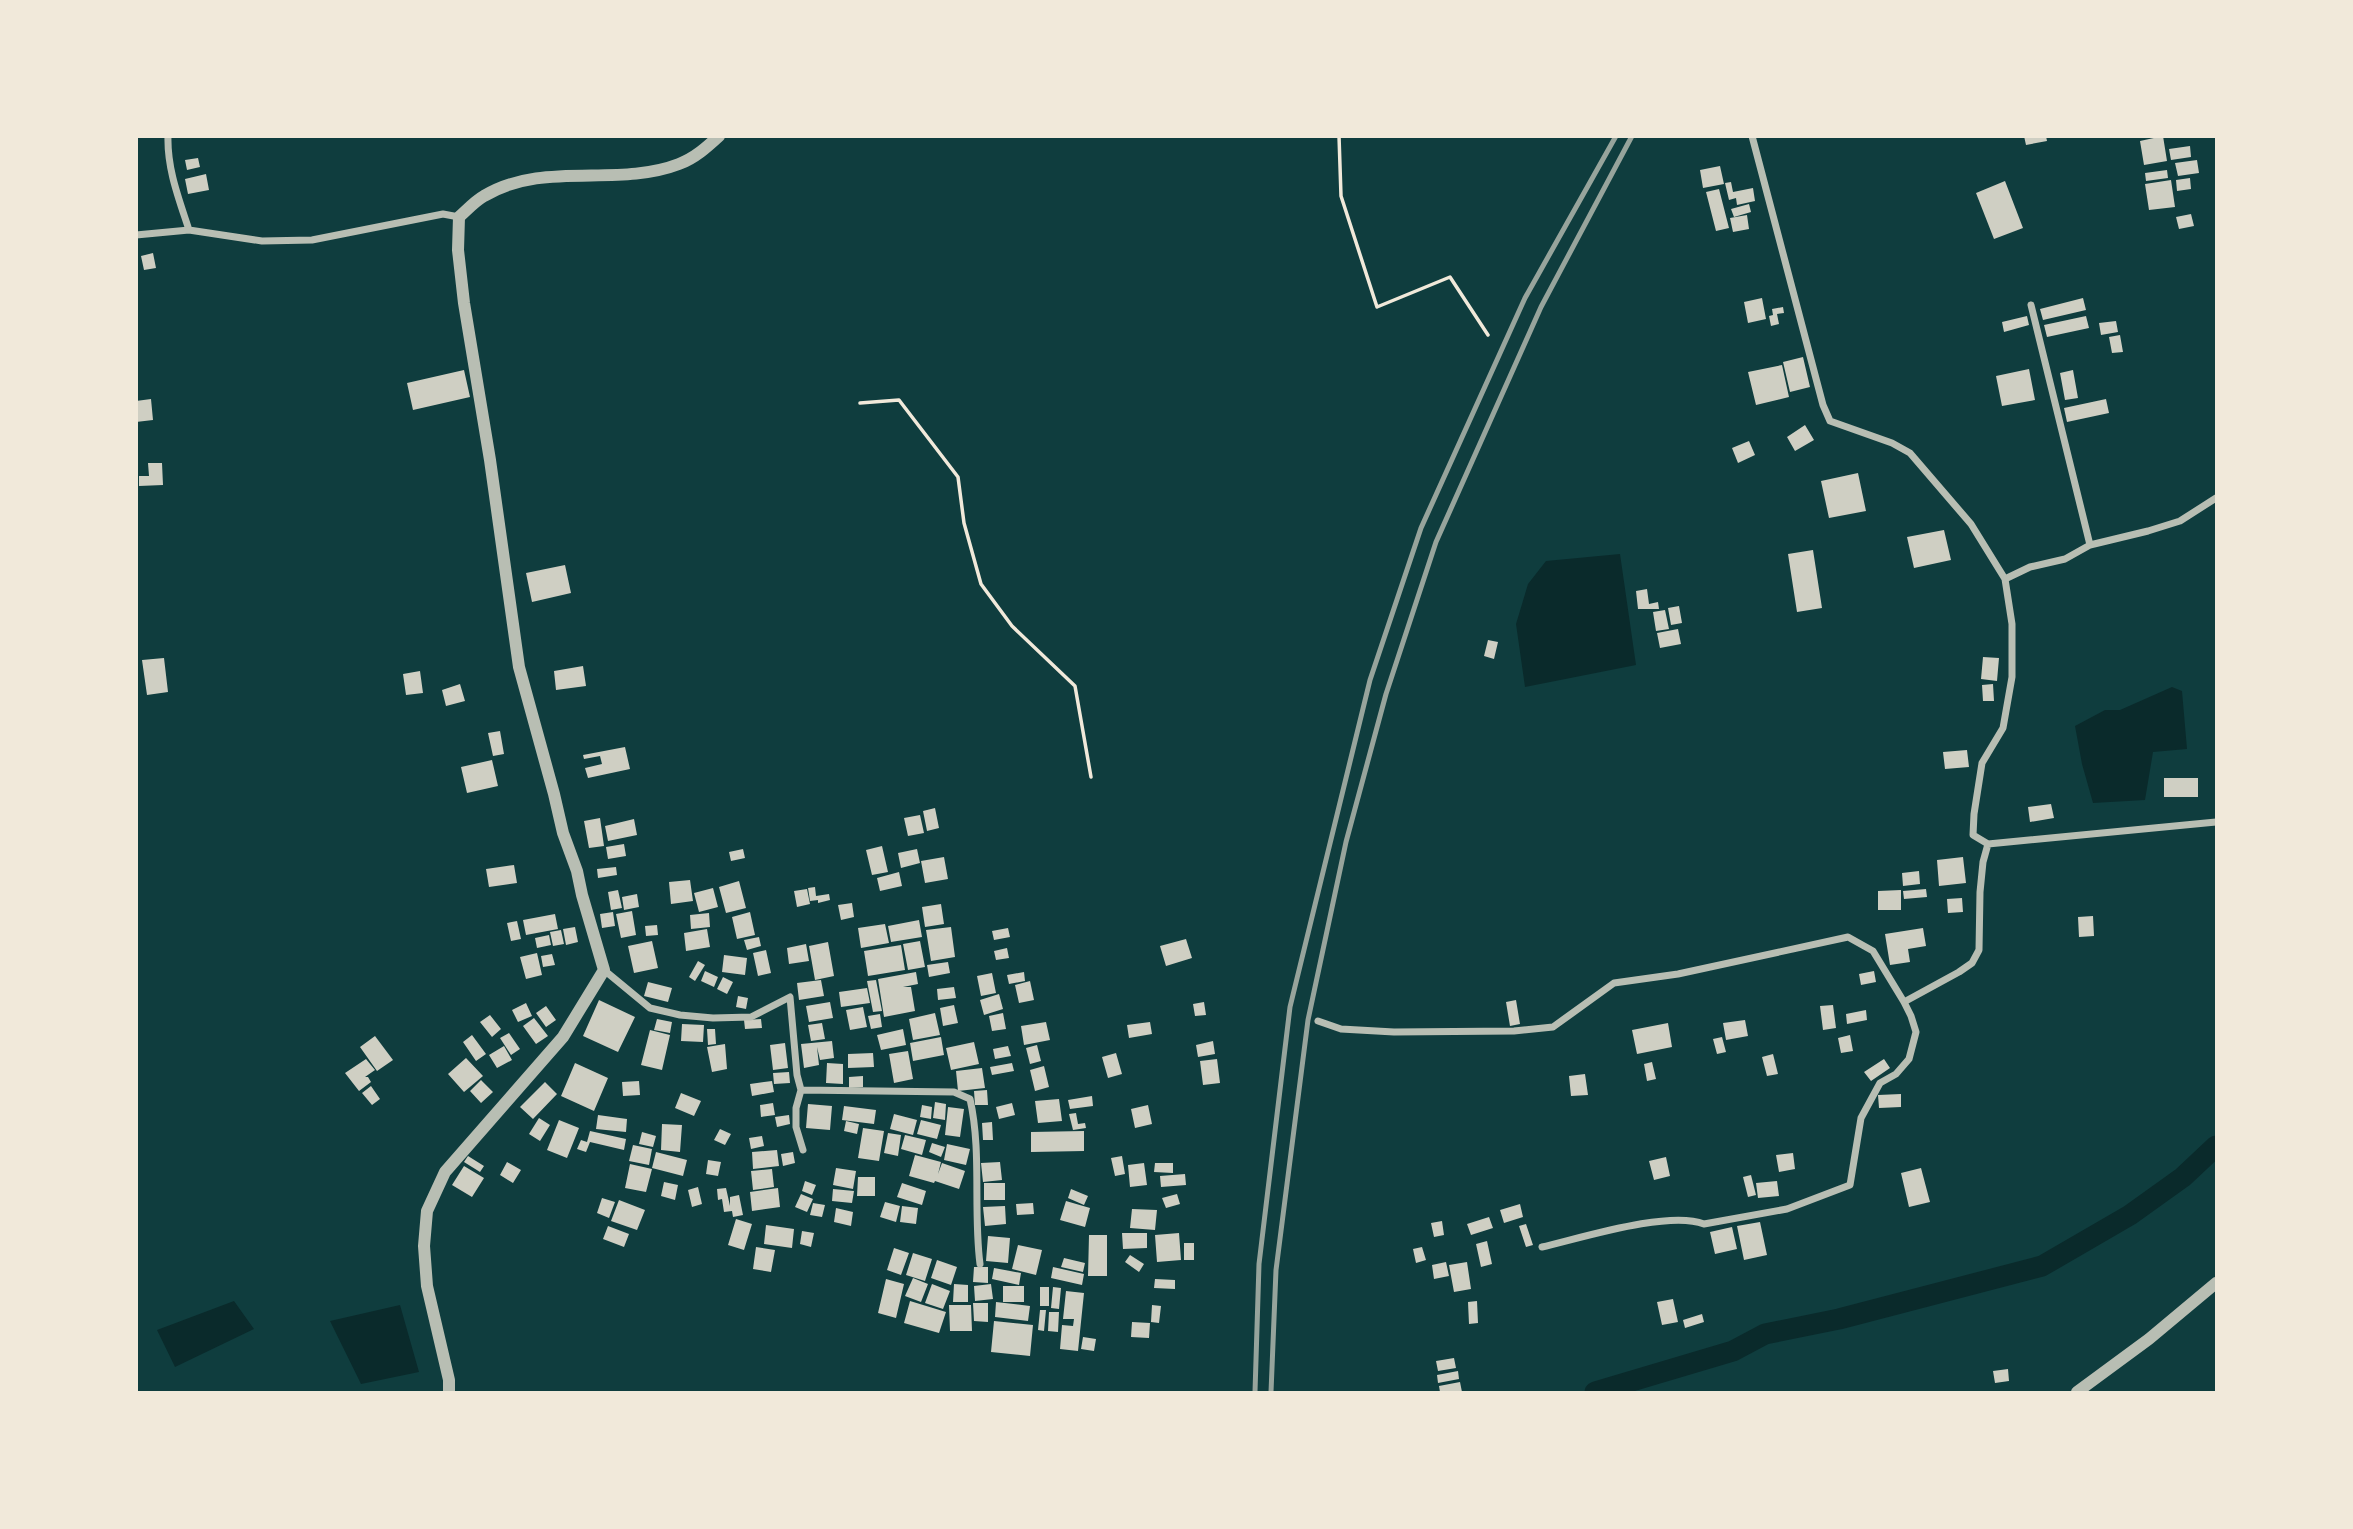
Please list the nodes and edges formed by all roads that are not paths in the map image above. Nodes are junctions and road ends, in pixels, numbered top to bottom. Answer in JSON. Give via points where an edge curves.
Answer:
{"nodes":[{"id":1,"x":168,"y":136,"type":"edge"},
{"id":2,"x":719,"y":136,"type":"edge"},
{"id":3,"x":1752,"y":136,"type":"edge"},
{"id":4,"x":459,"y":217,"type":"junction"},
{"id":5,"x":190,"y":230,"type":"junction"},
{"id":6,"x":136,"y":234,"type":"edge"},
{"id":7,"x":2031,"y":305,"type":"dead end"},
{"id":8,"x":2217,"y":498,"type":"edge"},
{"id":9,"x":2090,"y":545,"type":"junction"},
{"id":10,"x":2005,"y":579,"type":"junction"},
{"id":11,"x":2217,"y":822,"type":"edge"},
{"id":12,"x":1988,"y":844,"type":"junction"},
{"id":13,"x":604,"y":970,"type":"junction"},
{"id":14,"x":1904,"y":1002,"type":"junction"},
{"id":15,"x":1318,"y":1021,"type":"dead end"},
{"id":16,"x":801,"y":1090,"type":"junction"},
{"id":17,"x":803,"y":1150,"type":"dead end"},
{"id":18,"x":1542,"y":1247,"type":"dead end"},
{"id":19,"x":980,"y":1264,"type":"dead end"},
{"id":20,"x":2217,"y":1283,"type":"edge"},
{"id":21,"x":449,"y":1392,"type":"edge"},
{"id":22,"x":2077,"y":1392,"type":"edge"}],
"edges":[{"from":1,"to":5,"type":"street","via":[[174,184]]},
{"from":2,"to":4,"type":"street","via":[[699,154],[652,171],[555,175],[519,182],[484,196]]},
{"from":3,"to":10,"type":"street","via":[[1830,421],[1910,453],[1971,523]]},
{"from":4,"to":5,"type":"street","via":[[443,214],[312,240],[262,241]]},
{"from":4,"to":13,"type":"street","via":[[464,303],[519,667]]},
{"from":5,"to":6,"type":"street"},
{"from":7,"to":9,"type":"street"},
{"from":8,"to":9,"type":"street","via":[[2180,521]]},
{"from":9,"to":10,"type":"street"},
{"from":10,"to":12,"type":"street","via":[[2012,624],[2012,677],[2003,727],[1982,763],[1974,814],[1973,835]]},
{"from":11,"to":12,"type":"street"},
{"from":12,"to":14,"type":"street","via":[[1980,892],[1979,950],[1972,963]]},
{"from":13,"to":16,"type":"street","via":[[650,1008],[680,1015],[751,1017],[790,997]]},
{"from":13,"to":21,"type":"street","via":[[563,1037],[445,1172],[427,1211],[427,1286]]},
{"from":14,"to":15,"type":"street","via":[[1873,951],[1848,937],[1678,974],[1614,983],[1553,1027],[1394,1032],[1341,1029]]},
{"from":14,"to":18,"type":"street","via":[[1916,1032],[1909,1059],[1880,1083],[1861,1118],[1850,1185],[1787,1209],[1704,1224],[1670,1219]]},
{"from":16,"to":17,"type":"street","via":[[796,1127]]},
{"from":16,"to":19,"type":"street","via":[[954,1092],[970,1099]]},
{"from":20,"to":22,"type":"street"}]}
